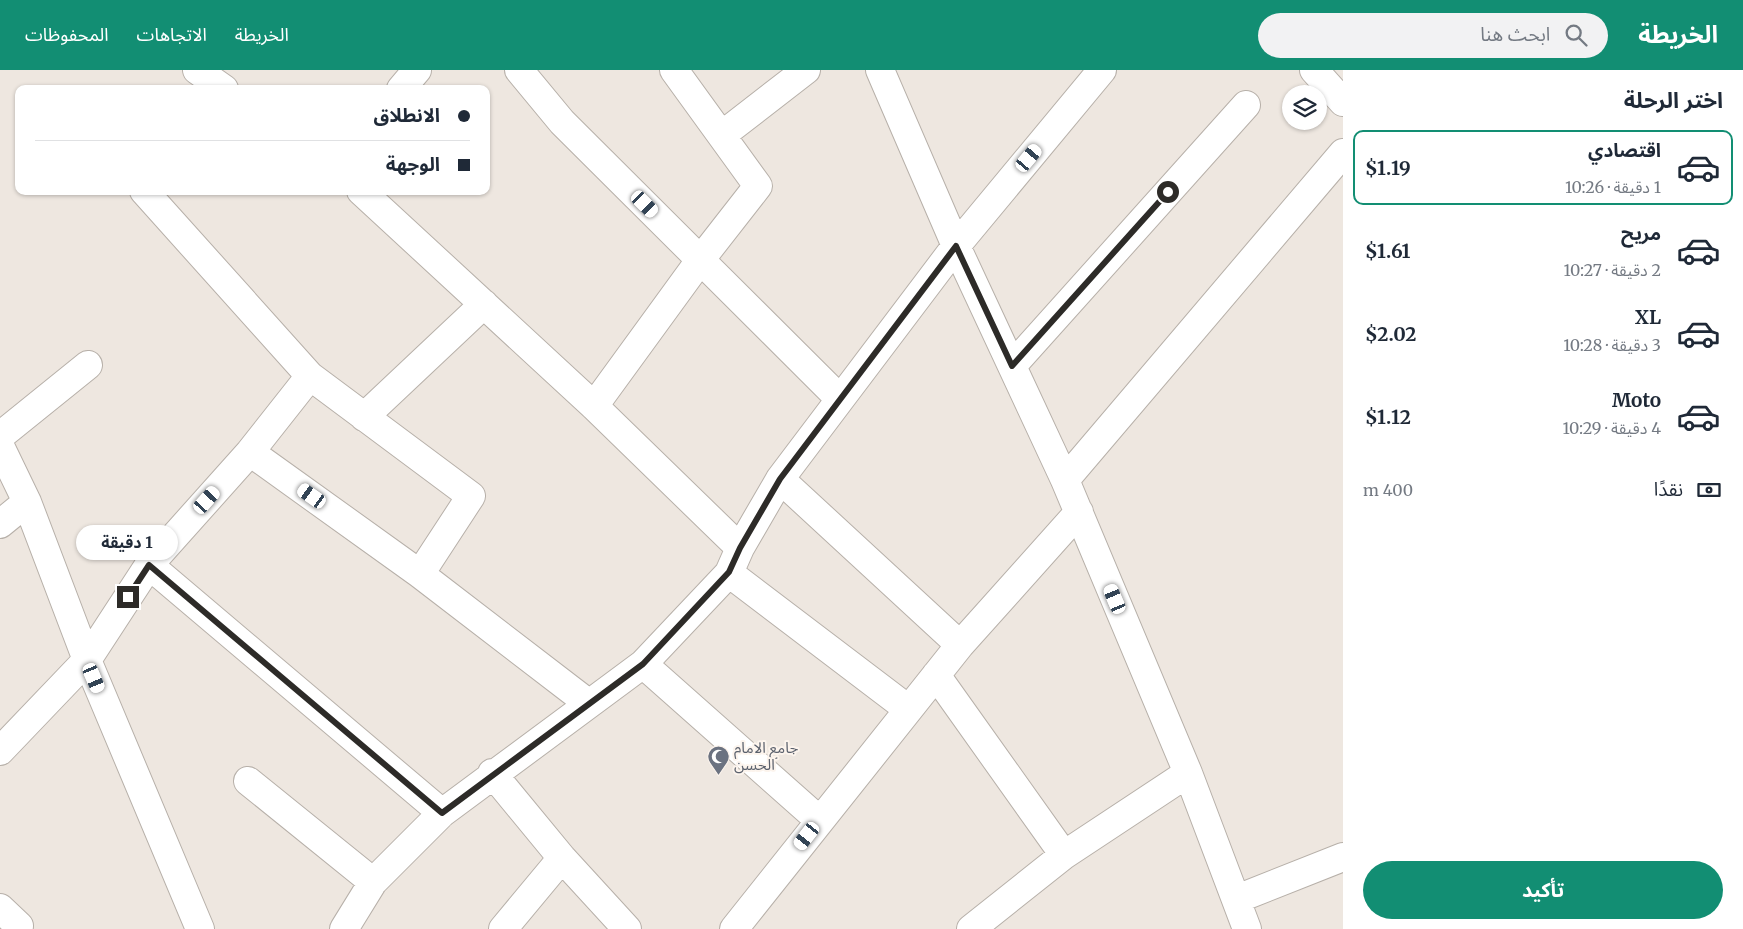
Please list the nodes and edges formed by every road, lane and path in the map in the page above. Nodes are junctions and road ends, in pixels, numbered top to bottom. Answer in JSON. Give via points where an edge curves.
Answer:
{"nodes":[{"id":1,"x":197,"y":70,"type":"edge"},
{"id":2,"x":418,"y":70,"type":"edge"},
{"id":3,"x":519,"y":70,"type":"edge"},
{"id":4,"x":674,"y":70,"type":"edge"},
{"id":5,"x":806,"y":70,"type":"edge"},
{"id":6,"x":880,"y":70,"type":"edge"},
{"id":7,"x":1102,"y":70,"type":"edge"},
{"id":8,"x":1314,"y":70,"type":"edge"},
{"id":9,"x":218,"y":85,"type":"edge"},
{"id":10,"x":405,"y":85,"type":"edge"},
{"id":11,"x":1343,"y":102,"type":"edge"},
{"id":12,"x":1246,"y":105,"type":"dead end"},
{"id":13,"x":722,"y":135,"type":"junction"},
{"id":14,"x":1343,"y":154,"type":"edge"},
{"id":15,"x":148,"y":195,"type":"edge"},
{"id":16,"x":365,"y":195,"type":"edge"},
{"id":17,"x":956,"y":246,"type":"junction"},
{"id":18,"x":701,"y":259,"type":"junction"},
{"id":19,"x":484,"y":304,"type":"junction"},
{"id":20,"x":88,"y":365,"type":"dead end"},
{"id":21,"x":1012,"y":366,"type":"junction"},
{"id":22,"x":310,"y":376,"type":"junction"},
{"id":23,"x":840,"y":399,"type":"junction"},
{"id":24,"x":594,"y":406,"type":"junction"},
{"id":25,"x":364,"y":417,"type":"junction"},
{"id":26,"x":0,"y":436,"type":"edge"},
{"id":27,"x":0,"y":446,"type":"edge"},
{"id":28,"x":250,"y":452,"type":"junction"},
{"id":29,"x":780,"y":479,"type":"junction"},
{"id":30,"x":1065,"y":480,"type":"junction"},
{"id":31,"x":27,"y":502,"type":"junction"},
{"id":32,"x":1079,"y":512,"type":"junction"},
{"id":33,"x":0,"y":524,"type":"edge"},
{"id":34,"x":740,"y":548,"type":"junction"},
{"id":35,"x":149,"y":565,"type":"junction"},
{"id":36,"x":729,"y":572,"type":"junction"},
{"id":37,"x":420,"y":574,"type":"junction"},
{"id":38,"x":960,"y":645,"type":"junction"},
{"id":39,"x":87,"y":660,"type":"junction"},
{"id":40,"x":643,"y":664,"type":"junction"},
{"id":41,"x":936,"y":675,"type":"junction"},
{"id":42,"x":588,"y":703,"type":"junction"},
{"id":43,"x":908,"y":709,"type":"junction"},
{"id":44,"x":0,"y":751,"type":"edge"},
{"id":45,"x":492,"y":773,"type":"junction"},
{"id":46,"x":1188,"y":773,"type":"junction"},
{"id":47,"x":248,"y":781,"type":"dead end"},
{"id":48,"x":442,"y":813,"type":"junction"},
{"id":49,"x":819,"y":820,"type":"junction"},
{"id":50,"x":1064,"y":855,"type":"junction"},
{"id":51,"x":1343,"y":857,"type":"edge"},
{"id":52,"x":562,"y":858,"type":"junction"},
{"id":53,"x":373,"y":882,"type":"junction"},
{"id":54,"x":1237,"y":899,"type":"junction"},
{"id":55,"x":200,"y":929,"type":"edge"},
{"id":56,"x":344,"y":929,"type":"edge"},
{"id":57,"x":503,"y":929,"type":"edge"},
{"id":58,"x":627,"y":929,"type":"edge"},
{"id":59,"x":734,"y":929,"type":"edge"},
{"id":60,"x":971,"y":929,"type":"edge"},
{"id":61,"x":1247,"y":929,"type":"edge"}],
"edges":[{"from":1,"to":9,"type":"street"},
{"from":2,"to":10,"type":"street"},
{"from":3,"to":18,"type":"street","via":[[562,122]]},
{"from":4,"to":13,"type":"street"},
{"from":5,"to":13,"type":"street"},
{"from":6,"to":17,"type":"street"},
{"from":7,"to":17,"type":"street"},
{"from":8,"to":11,"type":"street"},
{"from":12,"to":21,"type":"street"},
{"from":13,"to":18,"type":"street","via":[[758,186]]},
{"from":14,"to":30,"type":"street"},
{"from":15,"to":22,"type":"street"},
{"from":16,"to":19,"type":"street"},
{"from":17,"to":21,"type":"street"},
{"from":17,"to":23,"type":"street"},
{"from":18,"to":23,"type":"street"},
{"from":18,"to":24,"type":"street"},
{"from":19,"to":24,"type":"street"},
{"from":19,"to":25,"type":"street"},
{"from":20,"to":26,"type":"street"},
{"from":21,"to":30,"type":"street"},
{"from":22,"to":25,"type":"street"},
{"from":22,"to":28,"type":"street"},
{"from":23,"to":29,"type":"street"},
{"from":24,"to":34,"type":"street"},
{"from":25,"to":37,"type":"street","via":[[471,496]]},
{"from":27,"to":31,"type":"street"},
{"from":28,"to":35,"type":"street"},
{"from":28,"to":37,"type":"street"},
{"from":29,"to":34,"type":"street"},
{"from":29,"to":38,"type":"street"},
{"from":30,"to":32,"type":"street"},
{"from":31,"to":33,"type":"street"},
{"from":31,"to":39,"type":"street"},
{"from":32,"to":38,"type":"street"},
{"from":32,"to":46,"type":"street"},
{"from":34,"to":36,"type":"street"},
{"from":35,"to":39,"type":"street"},
{"from":35,"to":48,"type":"street"},
{"from":36,"to":40,"type":"street"},
{"from":36,"to":43,"type":"street"},
{"from":37,"to":42,"type":"street"},
{"from":38,"to":41,"type":"street"},
{"from":39,"to":44,"type":"street"},
{"from":39,"to":55,"type":"street"},
{"from":40,"to":42,"type":"street"},
{"from":40,"to":49,"type":"street"},
{"from":41,"to":43,"type":"street"},
{"from":41,"to":50,"type":"street"},
{"from":42,"to":45,"type":"street"},
{"from":43,"to":49,"type":"street"},
{"from":45,"to":48,"type":"street"},
{"from":45,"to":52,"type":"street"},
{"from":46,"to":50,"type":"street"},
{"from":46,"to":54,"type":"street"},
{"from":47,"to":53,"type":"street"},
{"from":48,"to":53,"type":"street"},
{"from":49,"to":59,"type":"street"},
{"from":50,"to":60,"type":"street"},
{"from":51,"to":54,"type":"street"},
{"from":52,"to":57,"type":"street"},
{"from":52,"to":58,"type":"street"},
{"from":53,"to":56,"type":"street"},
{"from":54,"to":61,"type":"street"}]}
